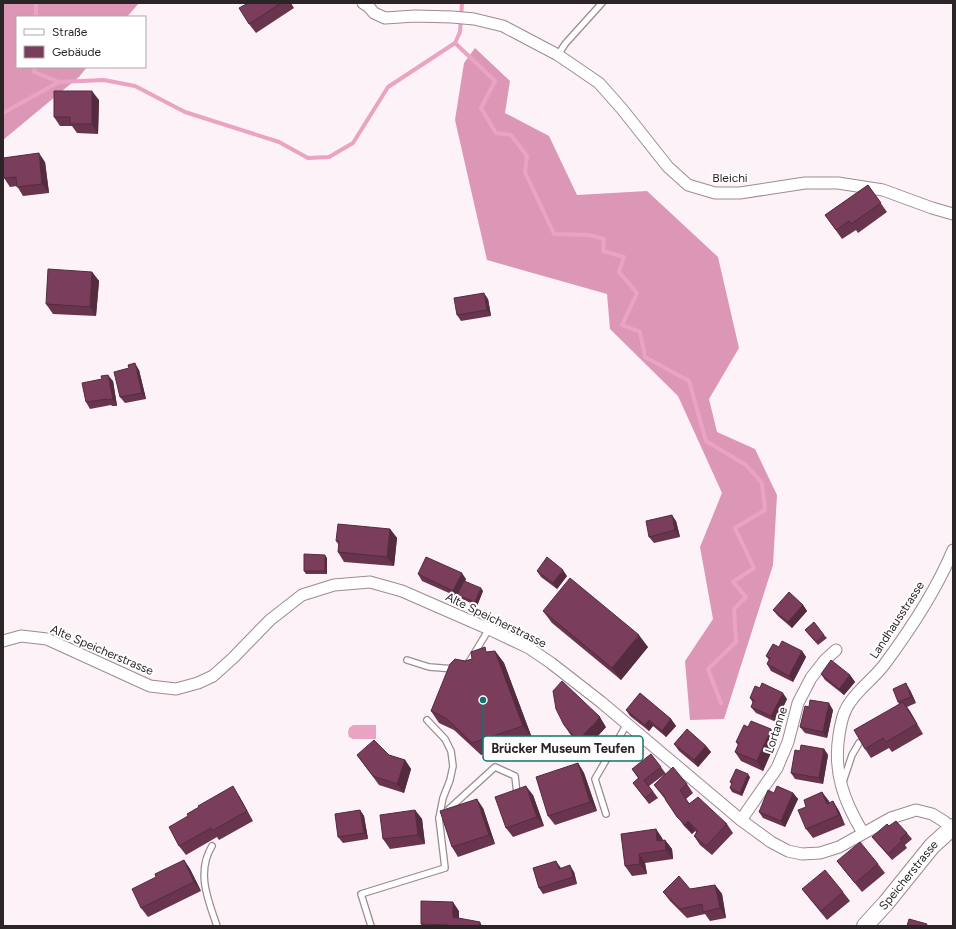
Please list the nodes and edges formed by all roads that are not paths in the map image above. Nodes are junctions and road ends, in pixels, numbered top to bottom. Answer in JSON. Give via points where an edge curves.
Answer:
{"nodes":[{"id":1,"x":363,"y":3,"type":"edge"},
{"id":2,"x":602,"y":3,"type":"edge"},
{"id":3,"x":558,"y":55,"type":"junction"},
{"id":4,"x":953,"y":214,"type":"edge"},
{"id":5,"x":953,"y":550,"type":"edge"},
{"id":6,"x":489,"y":629,"type":"junction"},
{"id":7,"x":3,"y":641,"type":"edge"},
{"id":8,"x":836,"y":650,"type":"dead end"},
{"id":9,"x":407,"y":660,"type":"dead end"},
{"id":10,"x":427,"y":720,"type":"dead end"},
{"id":11,"x":627,"y":724,"type":"junction"},
{"id":12,"x":859,"y":743,"type":"edge"},
{"id":13,"x":842,"y":788,"type":"junction"},
{"id":14,"x":517,"y":794,"type":"edge"},
{"id":15,"x":606,"y":814,"type":"dead end"},
{"id":16,"x":439,"y":818,"type":"junction"},
{"id":17,"x":741,"y":820,"type":"junction"},
{"id":18,"x":952,"y":828,"type":"edge"},
{"id":19,"x":863,"y":833,"type":"junction"},
{"id":20,"x":212,"y":846,"type":"dead end"},
{"id":21,"x":867,"y":925,"type":"edge"},
{"id":22,"x":217,"y":926,"type":"edge"},
{"id":23,"x":370,"y":926,"type":"edge"}],
"edges":[{"from":1,"to":3,"type":"street","name":"Bleichi","via":[[374,13],[385,18],[452,17],[503,26]]},
{"from":2,"to":3,"type":"lane"},
{"from":3,"to":4,"type":"street","name":"Bleichi","via":[[599,83],[668,167],[688,185],[715,193],[740,193],[805,183],[838,183],[883,190]]},
{"from":5,"to":13,"type":"street","name":"Landhausstrasse","via":[[901,641],[883,667],[851,701],[842,718],[837,747],[837,770]]},
{"from":6,"to":7,"type":"street","name":"Alte Speicherstrasse","via":[[402,591],[370,582],[334,585],[302,595],[270,620],[213,676],[176,689],[150,686],[47,639],[21,636]]},
{"from":6,"to":9,"type":"lane","via":[[469,662],[455,669],[429,667]]},
{"from":6,"to":11,"type":"street","name":"Alte Speicherstrasse","via":[[529,648],[551,663]]},
{"from":8,"to":17,"type":"street","name":"Lortanne","via":[[811,678],[798,703],[788,742],[777,768]]},
{"from":10,"to":16,"type":"lane","via":[[445,739],[451,751],[453,766]]},
{"from":11,"to":15,"type":"lane","via":[[595,779]]},
{"from":11,"to":17,"type":"street","name":"Alte Speicherstrasse"},
{"from":12,"to":13,"type":"lane","via":[[852,755]]},
{"from":13,"to":19,"type":"street","name":"Landhausstrasse","via":[[851,814]]},
{"from":14,"to":16,"type":"lane","via":[[515,776],[495,767]]},
{"from":16,"to":23,"type":"lane","via":[[445,868],[361,894]]},
{"from":17,"to":19,"type":"street","name":"Alte Speicherstrasse","via":[[771,842],[788,851],[802,854],[820,853],[839,847]]},
{"from":18,"to":19,"type":"street","name":"Alte Speicherstrasse","via":[[932,814],[916,810],[891,818]]},
{"from":18,"to":21,"type":"main road","name":"Speicherstrasse","via":[[932,846]]},
{"from":20,"to":22,"type":"lane","via":[[205,863],[205,886]]}]}
